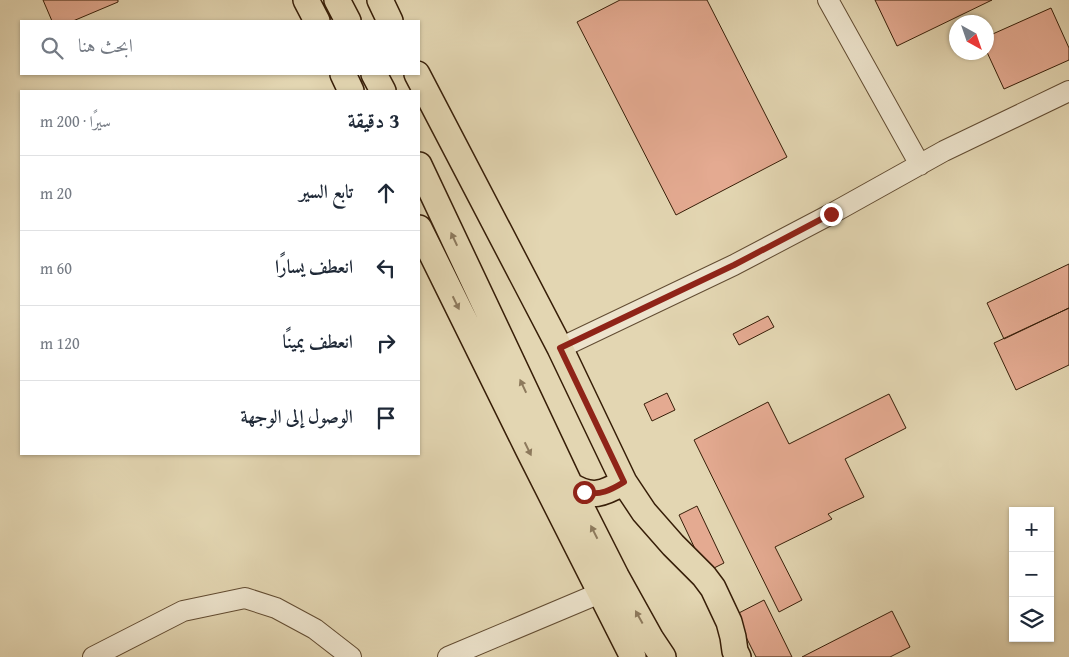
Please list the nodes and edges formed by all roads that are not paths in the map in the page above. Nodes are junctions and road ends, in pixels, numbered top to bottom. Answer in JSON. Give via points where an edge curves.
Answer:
{"nodes":[{"id":1,"x":306,"y":0,"type":"edge"},
{"id":2,"x":337,"y":0,"type":"edge"},
{"id":3,"x":380,"y":0,"type":"edge"},
{"id":4,"x":828,"y":0,"type":"edge"},
{"id":5,"x":316,"y":20,"type":"edge"},
{"id":6,"x":347,"y":20,"type":"edge"},
{"id":7,"x":390,"y":20,"type":"edge"},
{"id":8,"x":343,"y":75,"type":"edge"},
{"id":9,"x":375,"y":75,"type":"edge"},
{"id":10,"x":418,"y":75,"type":"edge"},
{"id":11,"x":350,"y":90,"type":"edge"},
{"id":12,"x":382,"y":90,"type":"edge"},
{"id":13,"x":1069,"y":91,"type":"edge"},
{"id":14,"x":920,"y":164,"type":"junction"},
{"id":15,"x":420,"y":167,"type":"edge"},
{"id":16,"x":420,"y":230,"type":"edge"},
{"id":17,"x":560,"y":348,"type":"junction"},
{"id":18,"x":624,"y":482,"type":"junction"},
{"id":19,"x":570,"y":485,"type":"junction"},
{"id":20,"x":600,"y":593,"type":"junction"},
{"id":21,"x":735,"y":655,"type":"edge"},
{"id":22,"x":93,"y":657,"type":"edge"},
{"id":23,"x":351,"y":657,"type":"edge"},
{"id":24,"x":448,"y":657,"type":"edge"},
{"id":25,"x":633,"y":657,"type":"edge"},
{"id":26,"x":662,"y":657,"type":"edge"}],
"edges":[{"from":1,"to":5,"type":"main road"},
{"from":2,"to":6,"type":"main road"},
{"from":3,"to":7,"type":"main road"},
{"from":4,"to":14,"type":"street"},
{"from":8,"to":11,"type":"main road"},
{"from":9,"to":12,"type":"main road"},
{"from":10,"to":17,"type":"main road"},
{"from":13,"to":14,"type":"street"},
{"from":14,"to":17,"type":"street","via":[[734,265]]},
{"from":19,"to":15,"type":"main road","one_way":true},
{"from":16,"to":20,"type":"main road","one_way":true},
{"from":17,"to":18,"type":"main road"},
{"from":18,"to":19,"type":"main road","via":[[610,491],[597,494]]},
{"from":18,"to":21,"type":"main road","via":[[644,512],[713,588],[729,622]]},
{"from":26,"to":19,"type":"main road","one_way":true},
{"from":20,"to":24,"type":"street"},
{"from":20,"to":25,"type":"main road"},
{"from":22,"to":23,"type":"street","via":[[183,611],[245,598],[276,608],[315,629]]}]}
